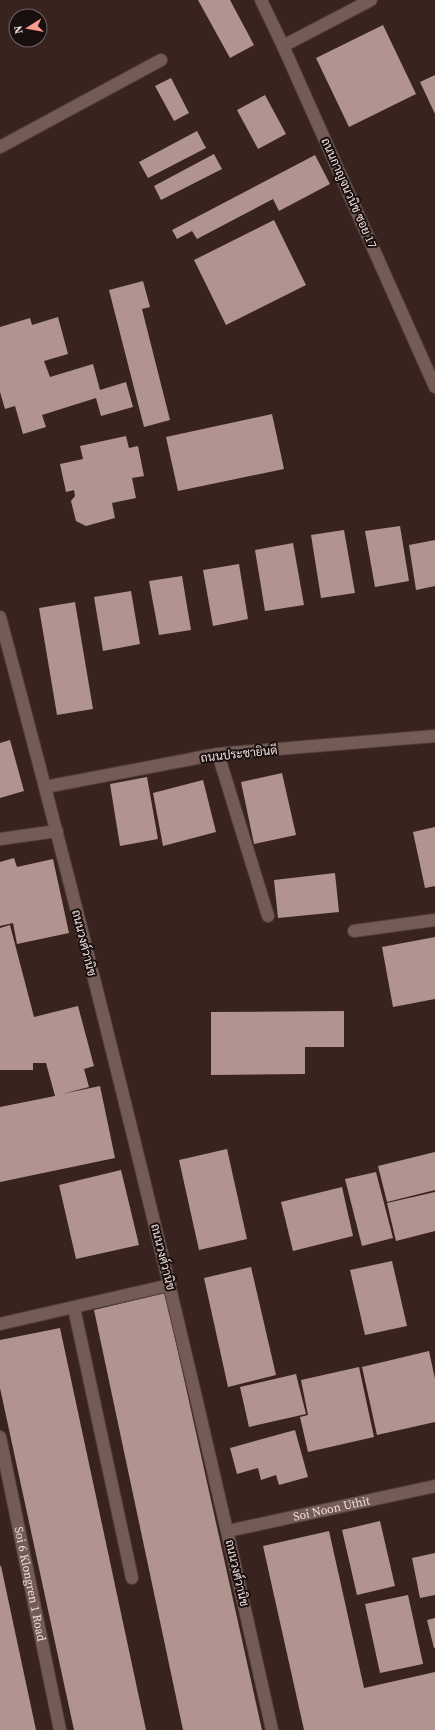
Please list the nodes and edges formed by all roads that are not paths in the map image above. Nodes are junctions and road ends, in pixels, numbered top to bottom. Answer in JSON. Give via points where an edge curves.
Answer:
{"nodes":[{"id":1,"x":261,"y":0,"type":"edge"},
{"id":2,"x":371,"y":0,"type":"edge"},
{"id":3,"x":283,"y":46,"type":"junction"},
{"id":4,"x":161,"y":60,"type":"dead end"},
{"id":5,"x":0,"y":147,"type":"edge"},
{"id":6,"x":431,"y":368,"type":"edge"},
{"id":7,"x":435,"y":387,"type":"edge"},
{"id":8,"x":0,"y":617,"type":"edge"},
{"id":9,"x":435,"y":736,"type":"edge"},
{"id":10,"x":218,"y":754,"type":"junction"},
{"id":11,"x":45,"y":787,"type":"junction"},
{"id":12,"x":56,"y":831,"type":"junction"},
{"id":13,"x":0,"y":839,"type":"edge"},
{"id":14,"x":268,"y":916,"type":"dead end"},
{"id":15,"x":435,"y":920,"type":"edge"},
{"id":16,"x":354,"y":931,"type":"dead end"},
{"id":17,"x":170,"y":1285,"type":"junction"},
{"id":18,"x":74,"y":1308,"type":"junction"},
{"id":19,"x":0,"y":1324,"type":"edge"},
{"id":20,"x":0,"y":1437,"type":"edge"},
{"id":21,"x":435,"y":1486,"type":"edge"},
{"id":22,"x":228,"y":1531,"type":"junction"},
{"id":23,"x":132,"y":1578,"type":"dead end"},
{"id":24,"x":60,"y":1730,"type":"edge"},
{"id":25,"x":272,"y":1730,"type":"edge"}],
"edges":[{"from":1,"to":3,"type":"street","name":"ถนนกาญจนวนิช ซอย 17"},
{"from":2,"to":3,"type":"street"},
{"from":3,"to":6,"type":"street","name":"ถนนกาญจนวนิช ซอย 17"},
{"from":4,"to":5,"type":"street"},
{"from":6,"to":7,"type":"street","name":"ถนนกาญจนวนิช ซอย 17"},
{"from":8,"to":11,"type":"street","name":"ถนนวงศ์วานิช"},
{"from":9,"to":10,"type":"street","name":"ถนนประชายินดี"},
{"from":10,"to":11,"type":"street","name":"ถนนประชายินดี"},
{"from":10,"to":14,"type":"street"},
{"from":11,"to":12,"type":"street","name":"ถนนวงศ์วานิช"},
{"from":12,"to":13,"type":"street"},
{"from":12,"to":17,"type":"street","name":"ถนนวงศ์วานิช"},
{"from":15,"to":16,"type":"street"},
{"from":17,"to":18,"type":"street"},
{"from":17,"to":22,"type":"street","name":"ถนนวงศ์วานิช"},
{"from":18,"to":19,"type":"street"},
{"from":18,"to":23,"type":"street"},
{"from":20,"to":24,"type":"street","name":"Soi 6 Klongren 1 Road"},
{"from":21,"to":22,"type":"street","name":"Soi Noon Uthit"},
{"from":22,"to":25,"type":"street","name":"ถนนวงศ์วานิช"}]}
